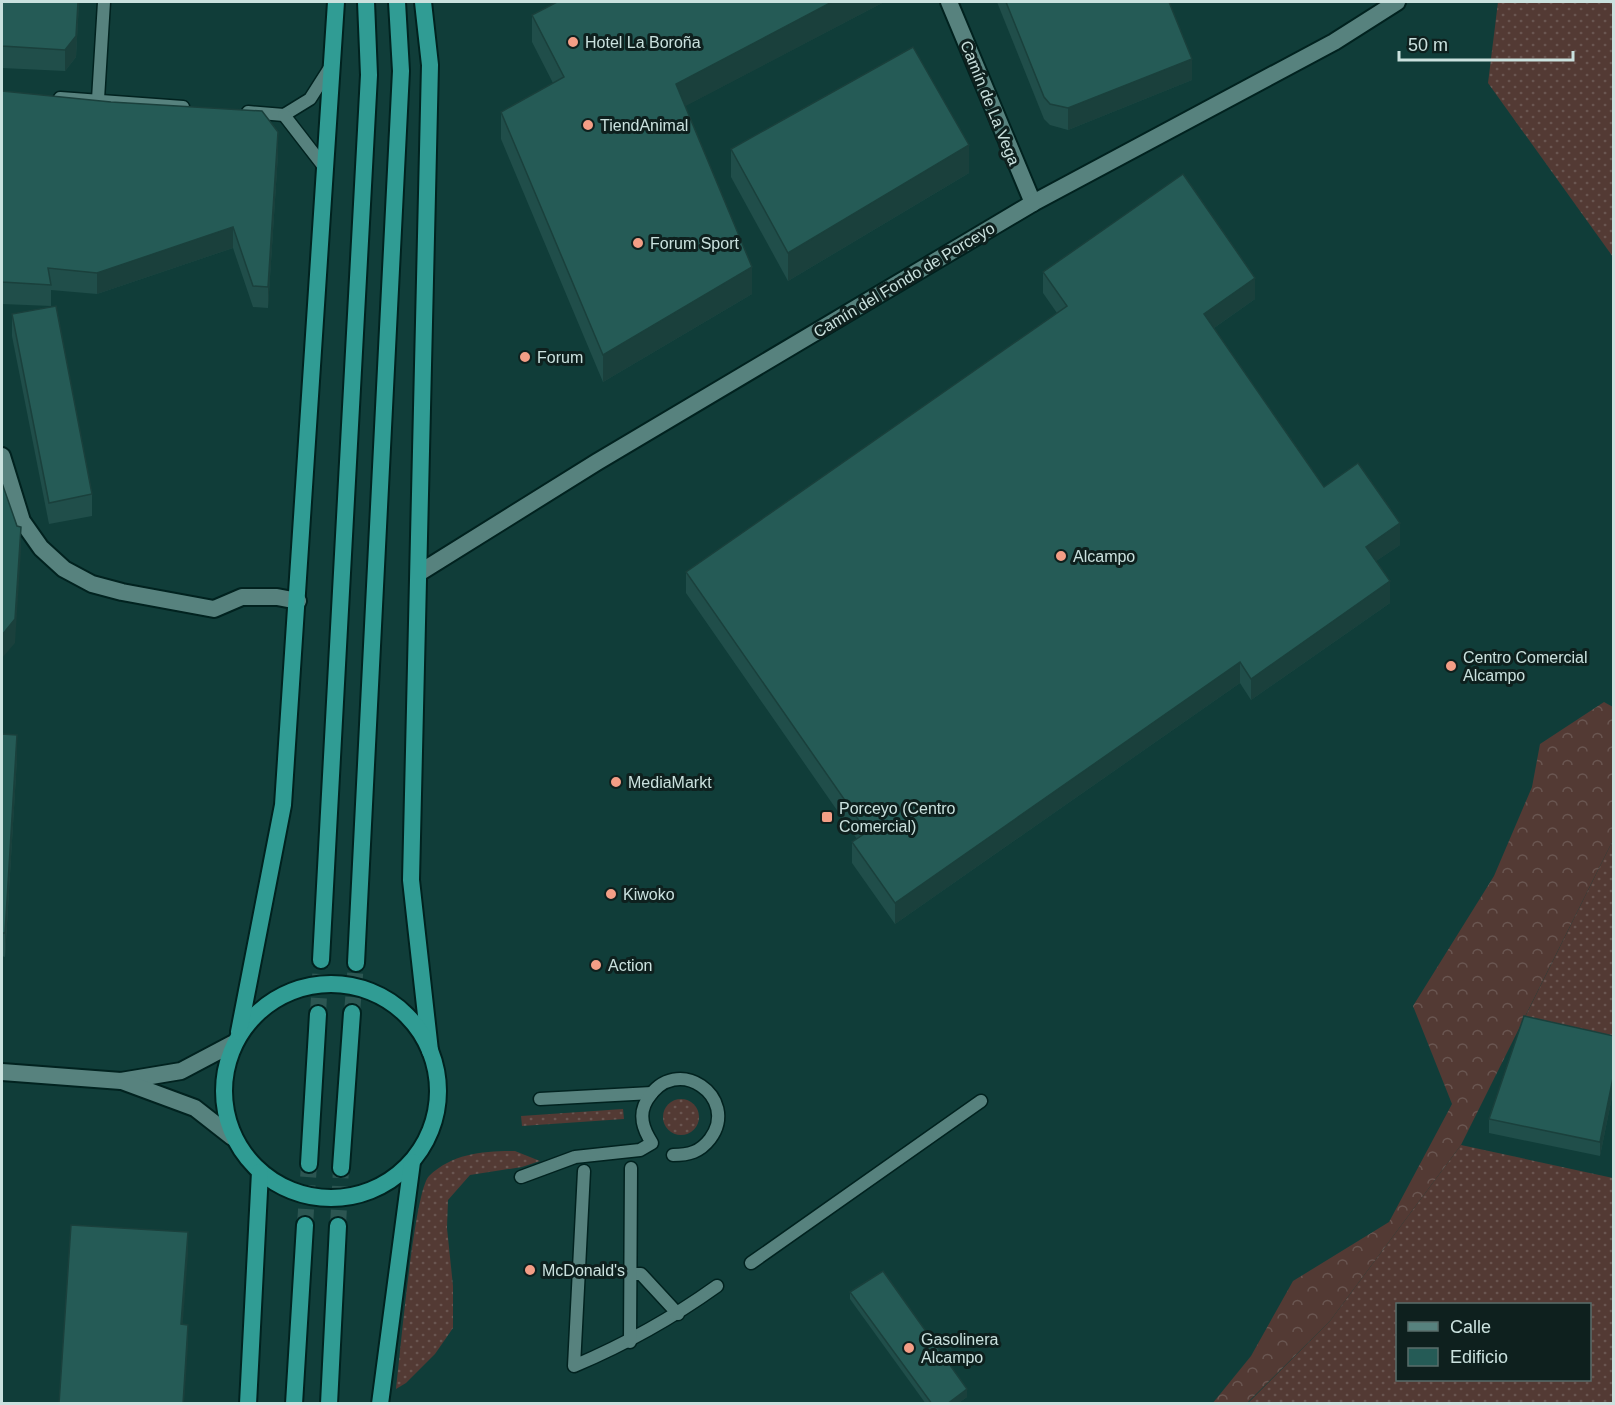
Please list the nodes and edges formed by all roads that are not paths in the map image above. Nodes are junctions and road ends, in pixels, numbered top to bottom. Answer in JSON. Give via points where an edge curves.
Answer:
{"nodes":[{"id":1,"x":104,"y":2,"type":"edge"},
{"id":2,"x":336,"y":2,"type":"edge"},
{"id":3,"x":366,"y":2,"type":"edge"},
{"id":4,"x":397,"y":2,"type":"edge"},
{"id":5,"x":423,"y":2,"type":"edge"},
{"id":6,"x":949,"y":2,"type":"edge"},
{"id":7,"x":1397,"y":2,"type":"edge"},
{"id":8,"x":332,"y":65,"type":"junction"},
{"id":9,"x":44,"y":98,"type":"edge"},
{"id":10,"x":98,"y":99,"type":"junction"},
{"id":11,"x":191,"y":107,"type":"edge"},
{"id":12,"x":237,"y":111,"type":"edge"},
{"id":13,"x":284,"y":116,"type":"junction"},
{"id":14,"x":325,"y":168,"type":"junction"},
{"id":15,"x":1033,"y":204,"type":"junction"},
{"id":16,"x":2,"y":456,"type":"edge"},
{"id":17,"x":419,"y":573,"type":"junction"},
{"id":18,"x":298,"y":601,"type":"junction"},
{"id":19,"x":321,"y":960,"type":"tunnel mouth"},
{"id":20,"x":356,"y":963,"type":"tunnel mouth"},
{"id":21,"x":352,"y":1013,"type":"tunnel mouth"},
{"id":22,"x":318,"y":1014,"type":"tunnel mouth"},
{"id":23,"x":236,"y":1038,"type":"junction"},
{"id":24,"x":430,"y":1051,"type":"junction"},
{"id":25,"x":677,"y":1066,"type":"dead end"},
{"id":26,"x":2,"y":1072,"type":"edge"},
{"id":27,"x":672,"y":1080,"type":"junction"},
{"id":28,"x":121,"y":1081,"type":"junction"},
{"id":29,"x":652,"y":1093,"type":"junction"},
{"id":30,"x":540,"y":1099,"type":"dead end"},
{"id":31,"x":981,"y":1101,"type":"dead end"},
{"id":32,"x":232,"y":1137,"type":"junction"},
{"id":33,"x":673,"y":1155,"type":"dead end"},
{"id":34,"x":412,"y":1162,"type":"junction"},
{"id":35,"x":309,"y":1164,"type":"tunnel mouth"},
{"id":36,"x":341,"y":1168,"type":"tunnel mouth"},
{"id":37,"x":631,"y":1168,"type":"dead end"},
{"id":38,"x":584,"y":1171,"type":"dead end"},
{"id":39,"x":260,"y":1172,"type":"junction"},
{"id":40,"x":521,"y":1177,"type":"dead end"},
{"id":41,"x":305,"y":1225,"type":"tunnel mouth"},
{"id":42,"x":338,"y":1226,"type":"tunnel mouth"},
{"id":43,"x":751,"y":1263,"type":"dead end"},
{"id":44,"x":630,"y":1274,"type":"junction"},
{"id":45,"x":717,"y":1286,"type":"dead end"},
{"id":46,"x":678,"y":1314,"type":"junction"},
{"id":47,"x":630,"y":1342,"type":"junction"},
{"id":48,"x":248,"y":1404,"type":"edge"},
{"id":49,"x":294,"y":1404,"type":"edge"},
{"id":50,"x":329,"y":1404,"type":"edge"},
{"id":51,"x":380,"y":1404,"type":"edge"}],
"edges":[{"from":1,"to":10,"type":"lane"},
{"from":2,"to":8,"type":"highway"},
{"from":3,"to":19,"type":"highway","via":[[369,75]]},
{"from":4,"to":20,"type":"highway","via":[[401,71]]},
{"from":5,"to":17,"type":"highway","via":[[430,65]]},
{"from":6,"to":15,"type":"street","name":"Camín de La Vega"},
{"from":7,"to":15,"type":"street","name":"Camín del Fondo de Porceyo","via":[[1334,42]]},
{"from":8,"to":13,"type":"lane","via":[[310,99]]},
{"from":8,"to":14,"type":"highway"},
{"from":9,"to":10,"type":"lane"},
{"from":10,"to":11,"type":"lane"},
{"from":12,"to":13,"type":"lane"},
{"from":13,"to":14,"type":"lane"},
{"from":14,"to":18,"type":"highway"},
{"from":15,"to":17,"type":"street","name":"Camín del Fondo de Porceyo","via":[[576,475]]},
{"from":16,"to":18,"type":"street","via":[[22,521],[41,548],[64,569],[92,584],[214,609],[242,597]]},
{"from":17,"to":24,"type":"highway","via":[[411,880]]},
{"from":18,"to":23,"type":"highway","via":[[283,805]]},
{"from":21,"to":36,"type":"highway"},
{"from":22,"to":35,"type":"highway"},
{"from":23,"to":24,"type":"highway","via":[[266,1005],[289,992],[339,982],[359,986],[388,1002],[409,1019]]},
{"from":23,"to":28,"type":"street","via":[[181,1071]]},
{"from":23,"to":32,"type":"highway","via":[[224,1079],[223,1105]]},
{"from":24,"to":34,"type":"highway","via":[[438,1071],[438,1110],[430,1135]]},
{"from":25,"to":27,"type":"lane"},
{"from":26,"to":28,"type":"street"},
{"from":27,"to":29,"type":"lane"},
{"from":27,"to":33,"type":"lane","via":[[683,1078],[707,1089],[717,1110],[714,1134],[706,1143],[692,1153]]},
{"from":28,"to":32,"type":"street","via":[[195,1108]]},
{"from":29,"to":30,"type":"lane"},
{"from":29,"to":40,"type":"lane","via":[[642,1119],[652,1143],[640,1150],[575,1157]]},
{"from":31,"to":43,"type":"lane"},
{"from":32,"to":39,"type":"highway"},
{"from":34,"to":39,"type":"highway","via":[[392,1180],[369,1192],[332,1199],[297,1193]]},
{"from":34,"to":51,"type":"highway"},
{"from":37,"to":44,"type":"lane"},
{"from":38,"to":47,"type":"lane","via":[[574,1366]]},
{"from":39,"to":48,"type":"highway"},
{"from":41,"to":49,"type":"highway"},
{"from":42,"to":50,"type":"highway"},
{"from":44,"to":46,"type":"lane","via":[[641,1274]]},
{"from":44,"to":47,"type":"lane"},
{"from":45,"to":46,"type":"lane"},
{"from":46,"to":47,"type":"lane"}]}
